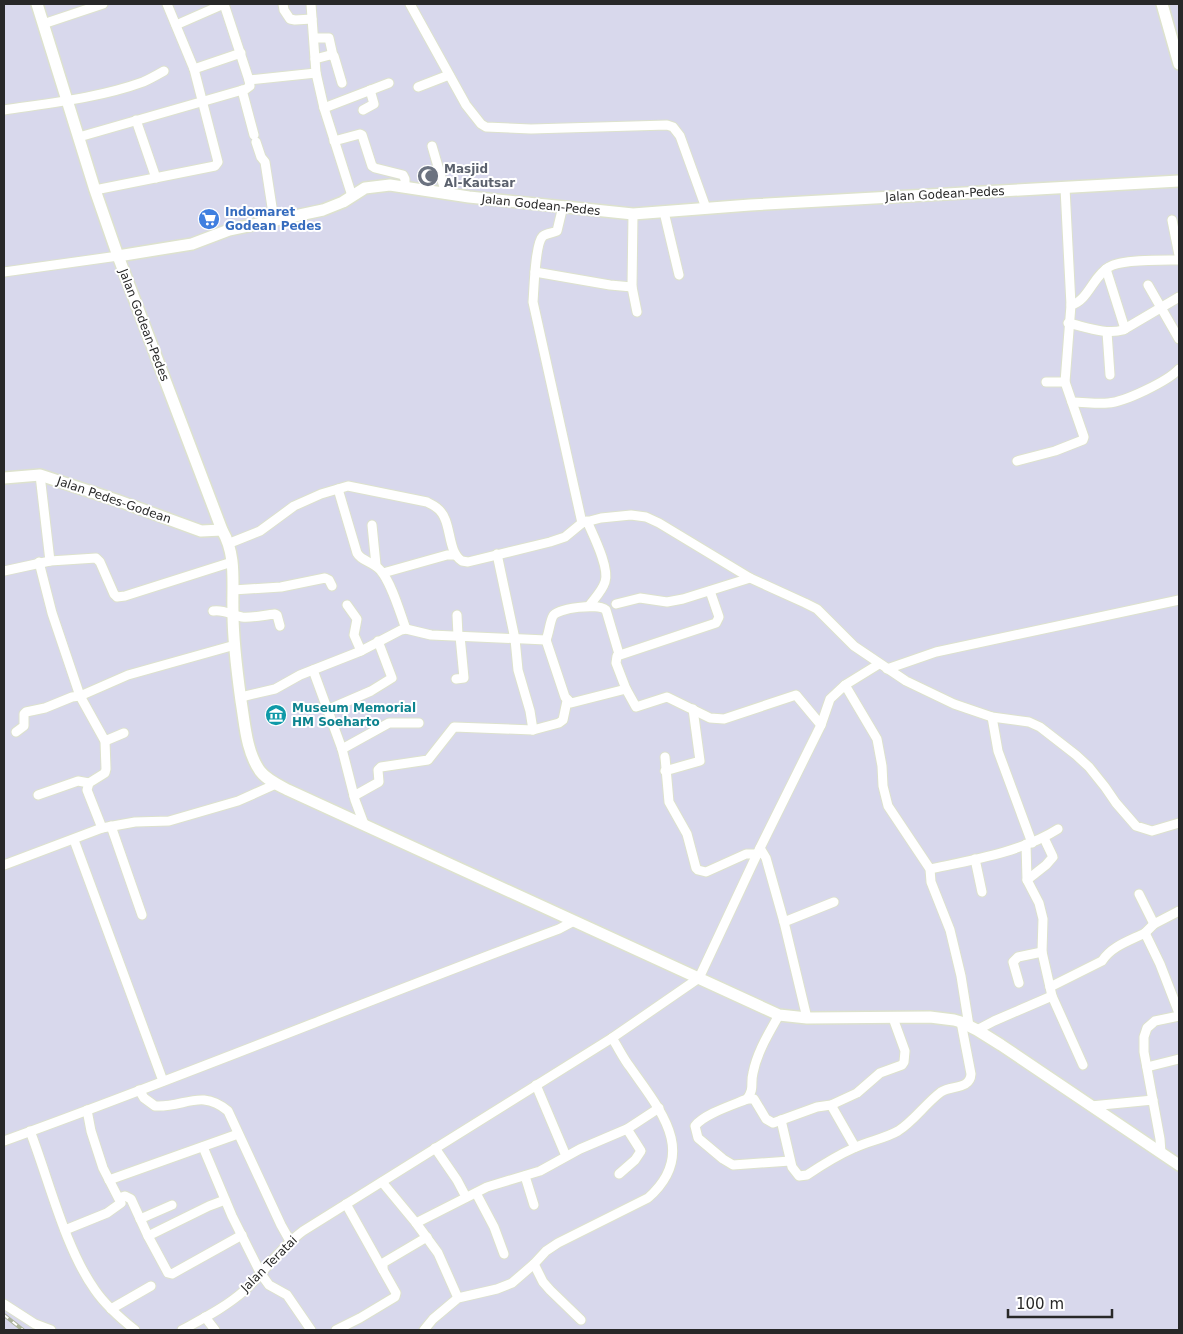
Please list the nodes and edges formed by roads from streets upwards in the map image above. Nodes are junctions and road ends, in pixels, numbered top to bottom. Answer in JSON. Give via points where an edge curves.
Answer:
{"nodes":[{"id":1,"x":38,"y":4,"type":"edge"},
{"id":2,"x":103,"y":4,"type":"edge"},
{"id":3,"x":167,"y":4,"type":"edge"},
{"id":4,"x":224,"y":4,"type":"edge"},
{"id":5,"x":283,"y":4,"type":"edge"},
{"id":6,"x":312,"y":4,"type":"edge"},
{"id":7,"x":410,"y":4,"type":"edge"},
{"id":8,"x":1162,"y":4,"type":"edge"},
{"id":9,"x":312,"y":18,"type":"junction"},
{"id":10,"x":44,"y":24,"type":"junction"},
{"id":11,"x":176,"y":25,"type":"junction"},
{"id":12,"x":314,"y":38,"type":"junction"},
{"id":13,"x":241,"y":53,"type":"junction"},
{"id":14,"x":333,"y":56,"type":"junction"},
{"id":15,"x":315,"y":59,"type":"junction"},
{"id":16,"x":1179,"y":64,"type":"edge"},
{"id":17,"x":194,"y":69,"type":"junction"},
{"id":18,"x":164,"y":72,"type":"dead end"},
{"id":19,"x":316,"y":73,"type":"junction"},
{"id":20,"x":450,"y":75,"type":"junction"},
{"id":21,"x":249,"y":80,"type":"junction"},
{"id":22,"x":342,"y":83,"type":"dead end"},
{"id":23,"x":389,"y":84,"type":"dead end"},
{"id":24,"x":418,"y":87,"type":"dead end"},
{"id":25,"x":242,"y":90,"type":"junction"},
{"id":26,"x":370,"y":90,"type":"junction"},
{"id":27,"x":67,"y":101,"type":"junction"},
{"id":28,"x":203,"y":101,"type":"junction"},
{"id":29,"x":324,"y":108,"type":"junction"},
{"id":30,"x":4,"y":110,"type":"edge"},
{"id":31,"x":363,"y":110,"type":"dead end"},
{"id":32,"x":136,"y":120,"type":"junction"},
{"id":33,"x":79,"y":137,"type":"junction"},
{"id":34,"x":334,"y":141,"type":"junction"},
{"id":35,"x":432,"y":146,"type":"dead end"},
{"id":36,"x":156,"y":178,"type":"junction"},
{"id":37,"x":1179,"y":181,"type":"edge"},
{"id":38,"x":405,"y":187,"type":"junction"},
{"id":39,"x":1065,"y":188,"type":"junction"},
{"id":40,"x":95,"y":190,"type":"junction"},
{"id":41,"x":446,"y":194,"type":"junction"},
{"id":42,"x":352,"y":196,"type":"junction"},
{"id":43,"x":563,"y":206,"type":"junction"},
{"id":44,"x":706,"y":208,"type":"junction"},
{"id":45,"x":664,"y":212,"type":"junction"},
{"id":46,"x":633,"y":214,"type":"junction"},
{"id":47,"x":274,"y":220,"type":"junction"},
{"id":48,"x":1175,"y":225,"type":"edge"},
{"id":49,"x":1179,"y":255,"type":"edge"},
{"id":50,"x":118,"y":256,"type":"junction"},
{"id":51,"x":1179,"y":260,"type":"edge"},
{"id":52,"x":1106,"y":269,"type":"junction"},
{"id":53,"x":4,"y":272,"type":"edge"},
{"id":54,"x":535,"y":272,"type":"junction"},
{"id":55,"x":678,"y":275,"type":"dead end"},
{"id":56,"x":1148,"y":285,"type":"dead end"},
{"id":57,"x":632,"y":287,"type":"junction"},
{"id":58,"x":1179,"y":297,"type":"edge"},
{"id":59,"x":1070,"y":305,"type":"junction"},
{"id":60,"x":1160,"y":308,"type":"junction"},
{"id":61,"x":637,"y":312,"type":"dead end"},
{"id":62,"x":1068,"y":323,"type":"junction"},
{"id":63,"x":1125,"y":329,"type":"junction"},
{"id":64,"x":1107,"y":332,"type":"junction"},
{"id":65,"x":1179,"y":339,"type":"edge"},
{"id":66,"x":1179,"y":369,"type":"edge"},
{"id":67,"x":1110,"y":375,"type":"dead end"},
{"id":68,"x":1046,"y":382,"type":"dead end"},
{"id":69,"x":1064,"y":382,"type":"junction"},
{"id":70,"x":1072,"y":402,"type":"junction"},
{"id":71,"x":1017,"y":461,"type":"dead end"},
{"id":72,"x":40,"y":475,"type":"junction"},
{"id":73,"x":4,"y":478,"type":"edge"},
{"id":74,"x":338,"y":488,"type":"junction"},
{"id":75,"x":585,"y":522,"type":"junction"},
{"id":76,"x":372,"y":524,"type":"dead end"},
{"id":77,"x":222,"y":530,"type":"junction"},
{"id":78,"x":230,"y":542,"type":"junction"},
{"id":79,"x":497,"y":554,"type":"junction"},
{"id":80,"x":455,"y":555,"type":"junction"},
{"id":81,"x":50,"y":561,"type":"junction"},
{"id":82,"x":40,"y":562,"type":"junction"},
{"id":83,"x":232,"y":562,"type":"junction"},
{"id":84,"x":376,"y":565,"type":"junction"},
{"id":85,"x":4,"y":571,"type":"edge"},
{"id":86,"x":383,"y":573,"type":"junction"},
{"id":87,"x":750,"y":578,"type":"junction"},
{"id":88,"x":332,"y":586,"type":"dead end"},
{"id":89,"x":233,"y":590,"type":"junction"},
{"id":90,"x":710,"y":591,"type":"junction"},
{"id":91,"x":1179,"y":600,"type":"edge"},
{"id":92,"x":616,"y":604,"type":"dead end"},
{"id":93,"x":347,"y":605,"type":"dead end"},
{"id":94,"x":590,"y":606,"type":"junction"},
{"id":95,"x":213,"y":611,"type":"dead end"},
{"id":96,"x":233,"y":614,"type":"junction"},
{"id":97,"x":457,"y":615,"type":"dead end"},
{"id":98,"x":280,"y":626,"type":"dead end"},
{"id":99,"x":406,"y":629,"type":"junction"},
{"id":100,"x":459,"y":636,"type":"junction"},
{"id":101,"x":516,"y":639,"type":"junction"},
{"id":102,"x":546,"y":640,"type":"junction"},
{"id":103,"x":378,"y":641,"type":"junction"},
{"id":104,"x":235,"y":645,"type":"junction"},
{"id":105,"x":361,"y":651,"type":"junction"},
{"id":106,"x":619,"y":654,"type":"junction"},
{"id":107,"x":883,"y":666,"type":"junction"},
{"id":108,"x":313,"y":670,"type":"junction"},
{"id":109,"x":456,"y":679,"type":"dead end"},
{"id":110,"x":845,"y":684,"type":"junction"},
{"id":111,"x":626,"y":689,"type":"junction"},
{"id":112,"x":80,"y":696,"type":"junction"},
{"id":113,"x":241,"y":697,"type":"junction"},
{"id":114,"x":568,"y":701,"type":"junction"},
{"id":115,"x":693,"y":709,"type":"junction"},
{"id":116,"x":328,"y":710,"type":"junction"},
{"id":117,"x":992,"y":717,"type":"junction"},
{"id":118,"x":419,"y":724,"type":"dead end"},
{"id":119,"x":821,"y":725,"type":"junction"},
{"id":120,"x":533,"y":730,"type":"junction"},
{"id":121,"x":16,"y":732,"type":"dead end"},
{"id":122,"x":124,"y":733,"type":"dead end"},
{"id":123,"x":105,"y":741,"type":"junction"},
{"id":124,"x":342,"y":748,"type":"junction"},
{"id":125,"x":664,"y":756,"type":"dead end"},
{"id":126,"x":665,"y":770,"type":"junction"},
{"id":127,"x":89,"y":783,"type":"junction"},
{"id":128,"x":276,"y":784,"type":"junction"},
{"id":129,"x":38,"y":795,"type":"dead end"},
{"id":130,"x":354,"y":796,"type":"junction"},
{"id":131,"x":1179,"y":823,"type":"edge"},
{"id":132,"x":364,"y":824,"type":"junction"},
{"id":133,"x":107,"y":827,"type":"junction"},
{"id":134,"x":1058,"y":829,"type":"dead end"},
{"id":135,"x":1044,"y":838,"type":"junction"},
{"id":136,"x":74,"y":840,"type":"junction"},
{"id":137,"x":1029,"y":844,"type":"junction"},
{"id":138,"x":759,"y":851,"type":"junction"},
{"id":139,"x":975,"y":859,"type":"junction"},
{"id":140,"x":4,"y":866,"type":"edge"},
{"id":141,"x":930,"y":870,"type":"junction"},
{"id":142,"x":1027,"y":880,"type":"junction"},
{"id":143,"x":982,"y":892,"type":"dead end"},
{"id":144,"x":1139,"y":894,"type":"dead end"},
{"id":145,"x":834,"y":902,"type":"dead end"},
{"id":146,"x":1179,"y":911,"type":"edge"},
{"id":147,"x":142,"y":914,"type":"dead end"},
{"id":148,"x":574,"y":921,"type":"junction"},
{"id":149,"x":784,"y":922,"type":"junction"},
{"id":150,"x":1154,"y":924,"type":"junction"},
{"id":151,"x":1145,"y":933,"type":"junction"},
{"id":152,"x":1042,"y":952,"type":"junction"},
{"id":153,"x":699,"y":978,"type":"junction"},
{"id":154,"x":1019,"y":983,"type":"dead end"},
{"id":155,"x":1051,"y":992,"type":"junction"},
{"id":156,"x":1179,"y":1014,"type":"edge"},
{"id":157,"x":778,"y":1015,"type":"junction"},
{"id":158,"x":807,"y":1018,"type":"junction"},
{"id":159,"x":893,"y":1018,"type":"junction"},
{"id":160,"x":969,"y":1026,"type":"junction"},
{"id":161,"x":612,"y":1038,"type":"junction"},
{"id":162,"x":1179,"y":1059,"type":"edge"},
{"id":163,"x":1083,"y":1065,"type":"dead end"},
{"id":164,"x":1147,"y":1067,"type":"junction"},
{"id":165,"x":163,"y":1081,"type":"junction"},
{"id":166,"x":536,"y":1085,"type":"junction"},
{"id":167,"x":139,"y":1090,"type":"junction"},
{"id":168,"x":747,"y":1099,"type":"junction"},
{"id":169,"x":1153,"y":1100,"type":"junction"},
{"id":170,"x":831,"y":1105,"type":"junction"},
{"id":171,"x":1091,"y":1106,"type":"junction"},
{"id":172,"x":659,"y":1108,"type":"junction"},
{"id":173,"x":87,"y":1110,"type":"junction"},
{"id":174,"x":781,"y":1120,"type":"junction"},
{"id":175,"x":627,"y":1129,"type":"junction"},
{"id":176,"x":30,"y":1131,"type":"junction"},
{"id":177,"x":238,"y":1134,"type":"junction"},
{"id":178,"x":4,"y":1141,"type":"edge"},
{"id":179,"x":203,"y":1147,"type":"junction"},
{"id":180,"x":855,"y":1147,"type":"junction"},
{"id":181,"x":436,"y":1148,"type":"junction"},
{"id":182,"x":1161,"y":1153,"type":"junction"},
{"id":183,"x":566,"y":1156,"type":"junction"},
{"id":184,"x":790,"y":1161,"type":"junction"},
{"id":185,"x":1179,"y":1165,"type":"edge"},
{"id":186,"x":618,"y":1174,"type":"dead end"},
{"id":187,"x":525,"y":1176,"type":"junction"},
{"id":188,"x":109,"y":1180,"type":"junction"},
{"id":189,"x":382,"y":1182,"type":"junction"},
{"id":190,"x":476,"y":1193,"type":"junction"},
{"id":191,"x":119,"y":1198,"type":"junction"},
{"id":192,"x":466,"y":1198,"type":"junction"},
{"id":193,"x":226,"y":1200,"type":"junction"},
{"id":194,"x":346,"y":1204,"type":"junction"},
{"id":195,"x":172,"y":1205,"type":"dead end"},
{"id":196,"x":534,"y":1205,"type":"dead end"},
{"id":197,"x":140,"y":1219,"type":"junction"},
{"id":198,"x":416,"y":1223,"type":"junction"},
{"id":199,"x":66,"y":1230,"type":"junction"},
{"id":200,"x":242,"y":1234,"type":"junction"},
{"id":201,"x":148,"y":1236,"type":"junction"},
{"id":202,"x":426,"y":1237,"type":"junction"},
{"id":203,"x":290,"y":1241,"type":"junction"},
{"id":204,"x":504,"y":1254,"type":"dead end"},
{"id":205,"x":534,"y":1264,"type":"junction"},
{"id":206,"x":383,"y":1270,"type":"junction"},
{"id":207,"x":260,"y":1274,"type":"junction"},
{"id":208,"x":151,"y":1286,"type":"dead end"},
{"id":209,"x":458,"y":1298,"type":"junction"},
{"id":210,"x":4,"y":1304,"type":"edge"},
{"id":211,"x":111,"y":1309,"type":"junction"},
{"id":212,"x":205,"y":1317,"type":"junction"},
{"id":213,"x":581,"y":1320,"type":"dead end"},
{"id":214,"x":51,"y":1330,"type":"edge"},
{"id":215,"x":135,"y":1330,"type":"edge"},
{"id":216,"x":182,"y":1330,"type":"edge"},
{"id":217,"x":215,"y":1330,"type":"edge"},
{"id":218,"x":311,"y":1330,"type":"edge"},
{"id":219,"x":336,"y":1330,"type":"edge"},
{"id":220,"x":424,"y":1330,"type":"edge"}],
"edges":[{"from":1,"to":10,"type":"street"},
{"from":2,"to":10,"type":"street"},
{"from":3,"to":11,"type":"street"},
{"from":4,"to":11,"type":"street"},
{"from":4,"to":13,"type":"street"},
{"from":5,"to":9,"type":"street","via":[[290,19]]},
{"from":6,"to":9,"type":"street"},
{"from":7,"to":20,"type":"street"},
{"from":8,"to":16,"type":"street"},
{"from":9,"to":12,"type":"street"},
{"from":10,"to":27,"type":"street"},
{"from":11,"to":17,"type":"street"},
{"from":12,"to":14,"type":"street","via":[[329,38]]},
{"from":12,"to":15,"type":"street"},
{"from":13,"to":17,"type":"street"},
{"from":13,"to":21,"type":"street"},
{"from":14,"to":15,"type":"street"},
{"from":14,"to":22,"type":"street"},
{"from":15,"to":19,"type":"street"},
{"from":17,"to":28,"type":"street"},
{"from":18,"to":27,"type":"street","via":[[128,87]]},
{"from":19,"to":21,"type":"street"},
{"from":19,"to":29,"type":"street"},
{"from":20,"to":24,"type":"street"},
{"from":20,"to":44,"type":"street","via":[[466,105],[486,127],[673,127],[683,143]]},
{"from":21,"to":25,"type":"street","via":[[250,86]]},
{"from":23,"to":26,"type":"street"},
{"from":25,"to":28,"type":"street"},
{"from":25,"to":47,"type":"street","via":[[265,162]]},
{"from":26,"to":29,"type":"street"},
{"from":26,"to":31,"type":"street","via":[[374,104]]},
{"from":27,"to":30,"type":"street"},
{"from":27,"to":33,"type":"street"},
{"from":28,"to":32,"type":"street"},
{"from":28,"to":36,"type":"street","via":[[218,162],[215,166]]},
{"from":29,"to":34,"type":"street"},
{"from":32,"to":33,"type":"street"},
{"from":32,"to":36,"type":"street"},
{"from":33,"to":40,"type":"street"},
{"from":34,"to":38,"type":"street","via":[[362,135],[372,166],[403,175]]},
{"from":34,"to":42,"type":"street"},
{"from":35,"to":41,"type":"street"},
{"from":36,"to":40,"type":"street"},
{"from":37,"to":39,"type":"street","name":"Jalan Godean-Pedes"},
{"from":38,"to":41,"type":"street","name":"Jalan Godean-Pedes"},
{"from":38,"to":42,"type":"street","name":"Jalan Godean-Pedes","via":[[365,188]]},
{"from":39,"to":44,"type":"street","name":"Jalan Godean-Pedes"},
{"from":39,"to":59,"type":"street"},
{"from":40,"to":50,"type":"street"},
{"from":41,"to":43,"type":"street","name":"Jalan Godean-Pedes"},
{"from":42,"to":47,"type":"street","name":"Jalan Godean-Pedes","via":[[330,208]]},
{"from":43,"to":46,"type":"street","name":"Jalan Godean-Pedes"},
{"from":43,"to":54,"type":"street","via":[[557,231],[544,235],[540,240]]},
{"from":44,"to":45,"type":"street","name":"Jalan Godean-Pedes"},
{"from":45,"to":46,"type":"street","name":"Jalan Godean-Pedes"},
{"from":45,"to":55,"type":"street"},
{"from":46,"to":57,"type":"street"},
{"from":47,"to":50,"type":"street","name":"Jalan Godean-Pedes","via":[[230,230],[192,244]]},
{"from":48,"to":49,"type":"street"},
{"from":50,"to":53,"type":"street"},
{"from":50,"to":77,"type":"street","name":"Jalan Godean-Pedes"},
{"from":51,"to":52,"type":"street","via":[[1114,264]]},
{"from":52,"to":59,"type":"street","via":[[1083,297]]},
{"from":52,"to":63,"type":"street"},
{"from":54,"to":57,"type":"street"},
{"from":54,"to":75,"type":"street","via":[[533,302]]},
{"from":56,"to":60,"type":"street"},
{"from":57,"to":61,"type":"street"},
{"from":58,"to":60,"type":"street"},
{"from":59,"to":62,"type":"street"},
{"from":60,"to":63,"type":"street"},
{"from":60,"to":65,"type":"street"},
{"from":62,"to":64,"type":"street"},
{"from":62,"to":69,"type":"street"},
{"from":63,"to":64,"type":"street"},
{"from":64,"to":67,"type":"street"},
{"from":66,"to":70,"type":"street","via":[[1167,379],[1110,404]]},
{"from":68,"to":69,"type":"street"},
{"from":69,"to":70,"type":"street"},
{"from":70,"to":71,"type":"street","via":[[1084,439]]},
{"from":72,"to":73,"type":"street","name":"Jalan Pedes-Godean"},
{"from":72,"to":77,"type":"street","name":"Jalan Pedes-Godean","via":[[201,531]]},
{"from":72,"to":81,"type":"street"},
{"from":74,"to":78,"type":"street","via":[[294,506],[260,531]]},
{"from":74,"to":80,"type":"street","via":[[358,487],[437,507],[445,517]]},
{"from":74,"to":84,"type":"street","via":[[357,553],[362,560]]},
{"from":75,"to":79,"type":"street","via":[[565,537]]},
{"from":75,"to":87,"type":"street","via":[[631,515],[646,517]]},
{"from":75,"to":94,"type":"street","via":[[601,556],[606,576],[602,589]]},
{"from":76,"to":84,"type":"street"},
{"from":77,"to":78,"type":"street","name":"Jalan Godean-Pedes"},
{"from":78,"to":83,"type":"street"},
{"from":79,"to":80,"type":"street","via":[[468,562],[462,562]]},
{"from":79,"to":101,"type":"street"},
{"from":80,"to":86,"type":"street"},
{"from":81,"to":82,"type":"street"},
{"from":81,"to":83,"type":"street","via":[[96,558],[117,597]]},
{"from":82,"to":85,"type":"street"},
{"from":82,"to":112,"type":"street","via":[[52,613]]},
{"from":83,"to":89,"type":"street"},
{"from":84,"to":86,"type":"street"},
{"from":86,"to":99,"type":"street"},
{"from":87,"to":90,"type":"street"},
{"from":87,"to":107,"type":"street","via":[[816,610],[854,646]]},
{"from":88,"to":89,"type":"street","via":[[325,578],[281,587]]},
{"from":89,"to":96,"type":"street"},
{"from":90,"to":92,"type":"street","via":[[667,602],[640,598]]},
{"from":90,"to":106,"type":"street","via":[[719,617],[716,623]]},
{"from":91,"to":107,"type":"street"},
{"from":93,"to":105,"type":"street","via":[[357,619],[354,635]]},
{"from":94,"to":102,"type":"street","via":[[556,613]]},
{"from":94,"to":106,"type":"street","via":[[606,610]]},
{"from":95,"to":96,"type":"street"},
{"from":96,"to":98,"type":"street","via":[[255,617],[275,614]]},
{"from":96,"to":104,"type":"street"},
{"from":97,"to":100,"type":"street"},
{"from":99,"to":100,"type":"street","via":[[431,635]]},
{"from":99,"to":103,"type":"street"},
{"from":100,"to":101,"type":"street"},
{"from":100,"to":109,"type":"street","via":[[464,678]]},
{"from":101,"to":102,"type":"street"},
{"from":101,"to":120,"type":"street","via":[[518,670]]},
{"from":102,"to":114,"type":"street"},
{"from":103,"to":105,"type":"street"},
{"from":103,"to":116,"type":"street","via":[[392,678]]},
{"from":104,"to":112,"type":"street","via":[[128,675]]},
{"from":104,"to":113,"type":"street"},
{"from":105,"to":108,"type":"street"},
{"from":106,"to":111,"type":"street","via":[[616,663]]},
{"from":107,"to":110,"type":"street"},
{"from":107,"to":117,"type":"street","via":[[906,682]]},
{"from":108,"to":113,"type":"street","via":[[276,689]]},
{"from":108,"to":116,"type":"street"},
{"from":110,"to":119,"type":"street","via":[[830,700]]},
{"from":110,"to":141,"type":"street","via":[[877,739],[888,806]]},
{"from":111,"to":114,"type":"street","via":[[591,699]]},
{"from":111,"to":115,"type":"street","via":[[636,706],[667,697]]},
{"from":112,"to":121,"type":"street","via":[[26,712],[24,726]]},
{"from":112,"to":123,"type":"street"},
{"from":113,"to":128,"type":"street","via":[[253,758],[265,777]]},
{"from":114,"to":120,"type":"street","via":[[559,723]]},
{"from":115,"to":119,"type":"street","via":[[710,718],[724,719],[796,695]]},
{"from":115,"to":126,"type":"street","via":[[700,761]]},
{"from":116,"to":124,"type":"street"},
{"from":117,"to":131,"type":"street","via":[[1029,722],[1049,733],[1089,767],[1136,826],[1152,831]]},
{"from":117,"to":137,"type":"street","via":[[998,752]]},
{"from":118,"to":124,"type":"street","via":[[389,723]]},
{"from":119,"to":138,"type":"street"},
{"from":120,"to":130,"type":"street","via":[[454,727],[431,758],[381,766],[379,782]]},
{"from":122,"to":123,"type":"street"},
{"from":123,"to":127,"type":"street","via":[[106,769]]},
{"from":124,"to":130,"type":"street"},
{"from":125,"to":126,"type":"street"},
{"from":126,"to":138,"type":"street","via":[[669,802],[686,834],[698,870],[706,872]]},
{"from":127,"to":129,"type":"street","via":[[78,781]]},
{"from":127,"to":133,"type":"street","via":[[87,790]]},
{"from":128,"to":132,"type":"street"},
{"from":128,"to":133,"type":"street","via":[[238,801],[169,821]]},
{"from":130,"to":132,"type":"street"},
{"from":132,"to":148,"type":"street"},
{"from":133,"to":136,"type":"street"},
{"from":133,"to":147,"type":"street"},
{"from":134,"to":135,"type":"street"},
{"from":135,"to":137,"type":"street"},
{"from":135,"to":142,"type":"street","via":[[1053,858]]},
{"from":136,"to":140,"type":"street"},
{"from":136,"to":165,"type":"street"},
{"from":137,"to":139,"type":"street"},
{"from":137,"to":142,"type":"street"},
{"from":138,"to":149,"type":"street","via":[[766,858]]},
{"from":138,"to":153,"type":"street"},
{"from":139,"to":141,"type":"street"},
{"from":139,"to":143,"type":"street"},
{"from":141,"to":160,"type":"street","via":[[931,882],[950,930]]},
{"from":142,"to":152,"type":"street","via":[[1043,919]]},
{"from":144,"to":150,"type":"street"},
{"from":145,"to":149,"type":"street"},
{"from":146,"to":150,"type":"street"},
{"from":148,"to":153,"type":"street"},
{"from":148,"to":165,"type":"street"},
{"from":149,"to":158,"type":"street"},
{"from":150,"to":151,"type":"street"},
{"from":151,"to":155,"type":"street","via":[[1116,947],[1102,962]]},
{"from":151,"to":156,"type":"street"},
{"from":152,"to":154,"type":"street","via":[[1015,959]]},
{"from":152,"to":155,"type":"street"},
{"from":153,"to":157,"type":"street"},
{"from":153,"to":161,"type":"street","name":"Jalan Teratai"},
{"from":155,"to":160,"type":"street","via":[[994,1021]]},
{"from":155,"to":163,"type":"street"},
{"from":156,"to":164,"type":"street","via":[[1155,1021],[1147,1028],[1144,1037]]},
{"from":157,"to":158,"type":"street"},
{"from":157,"to":168,"type":"street","via":[[760,1050],[752,1074],[753,1092]]},
{"from":158,"to":159,"type":"street"},
{"from":159,"to":160,"type":"street","via":[[944,1018]]},
{"from":159,"to":170,"type":"street","via":[[906,1057],[902,1065],[880,1073],[857,1093]]},
{"from":160,"to":171,"type":"street"},
{"from":160,"to":180,"type":"street","via":[[971,1074],[968,1083],[943,1091],[896,1132]]},
{"from":161,"to":166,"type":"street","name":"Jalan Teratai"},
{"from":161,"to":172,"type":"street"},
{"from":162,"to":164,"type":"street"},
{"from":164,"to":169,"type":"street"},
{"from":165,"to":167,"type":"street"},
{"from":166,"to":181,"type":"street","name":"Jalan Teratai"},
{"from":166,"to":183,"type":"street"},
{"from":167,"to":173,"type":"street"},
{"from":167,"to":177,"type":"street","via":[[156,1106],[208,1099],[228,1111]]},
{"from":168,"to":174,"type":"street","via":[[754,1100],[769,1122]]},
{"from":168,"to":184,"type":"street","via":[[697,1123],[698,1138],[734,1165]]},
{"from":169,"to":171,"type":"street"},
{"from":169,"to":182,"type":"street"},
{"from":170,"to":174,"type":"street"},
{"from":170,"to":180,"type":"street"},
{"from":171,"to":182,"type":"street"},
{"from":172,"to":175,"type":"street"},
{"from":172,"to":205,"type":"street","via":[[668,1128],[673,1158],[659,1188],[638,1204],[558,1243]]},
{"from":173,"to":176,"type":"street"},
{"from":173,"to":188,"type":"street","via":[[95,1146]]},
{"from":174,"to":184,"type":"street"},
{"from":175,"to":183,"type":"street"},
{"from":175,"to":186,"type":"street","via":[[641,1151]]},
{"from":176,"to":178,"type":"street"},
{"from":176,"to":199,"type":"street"},
{"from":177,"to":179,"type":"street"},
{"from":177,"to":203,"type":"street"},
{"from":179,"to":188,"type":"street"},
{"from":179,"to":193,"type":"street"},
{"from":180,"to":184,"type":"street","via":[[803,1176],[794,1171]]},
{"from":181,"to":189,"type":"street","name":"Jalan Teratai"},
{"from":181,"to":192,"type":"street"},
{"from":182,"to":185,"type":"street"},
{"from":183,"to":187,"type":"street"},
{"from":187,"to":190,"type":"street"},
{"from":187,"to":196,"type":"street"},
{"from":188,"to":191,"type":"street"},
{"from":189,"to":194,"type":"street","name":"Jalan Teratai"},
{"from":189,"to":198,"type":"street"},
{"from":190,"to":192,"type":"street"},
{"from":190,"to":204,"type":"street","via":[[494,1226]]},
{"from":191,"to":197,"type":"street","via":[[128,1196]]},
{"from":191,"to":199,"type":"street","via":[[121,1203],[115,1208]]},
{"from":192,"to":198,"type":"street"},
{"from":193,"to":200,"type":"street"},
{"from":193,"to":201,"type":"street"},
{"from":194,"to":203,"type":"street","name":"Jalan Teratai"},
{"from":194,"to":206,"type":"street"},
{"from":195,"to":197,"type":"street"},
{"from":197,"to":201,"type":"street"},
{"from":198,"to":202,"type":"street"},
{"from":199,"to":211,"type":"street","via":[[85,1274]]},
{"from":200,"to":201,"type":"street","via":[[170,1274]]},
{"from":200,"to":207,"type":"street"},
{"from":202,"to":206,"type":"street","via":[[387,1259]]},
{"from":202,"to":209,"type":"street","via":[[438,1253]]},
{"from":203,"to":207,"type":"street","name":"Jalan Teratai"},
{"from":205,"to":209,"type":"street","via":[[512,1283]]},
{"from":205,"to":213,"type":"street","via":[[543,1282]]},
{"from":206,"to":219,"type":"street","via":[[396,1293],[395,1297]]},
{"from":207,"to":212,"type":"street","name":"Jalan Teratai","via":[[230,1303]]},
{"from":207,"to":218,"type":"street","via":[[269,1285],[287,1294]]},
{"from":208,"to":211,"type":"street"},
{"from":209,"to":220,"type":"street"},
{"from":210,"to":214,"type":"street"},
{"from":211,"to":215,"type":"street"},
{"from":212,"to":216,"type":"street","name":"Jalan Teratai"},
{"from":212,"to":217,"type":"street"}]}
